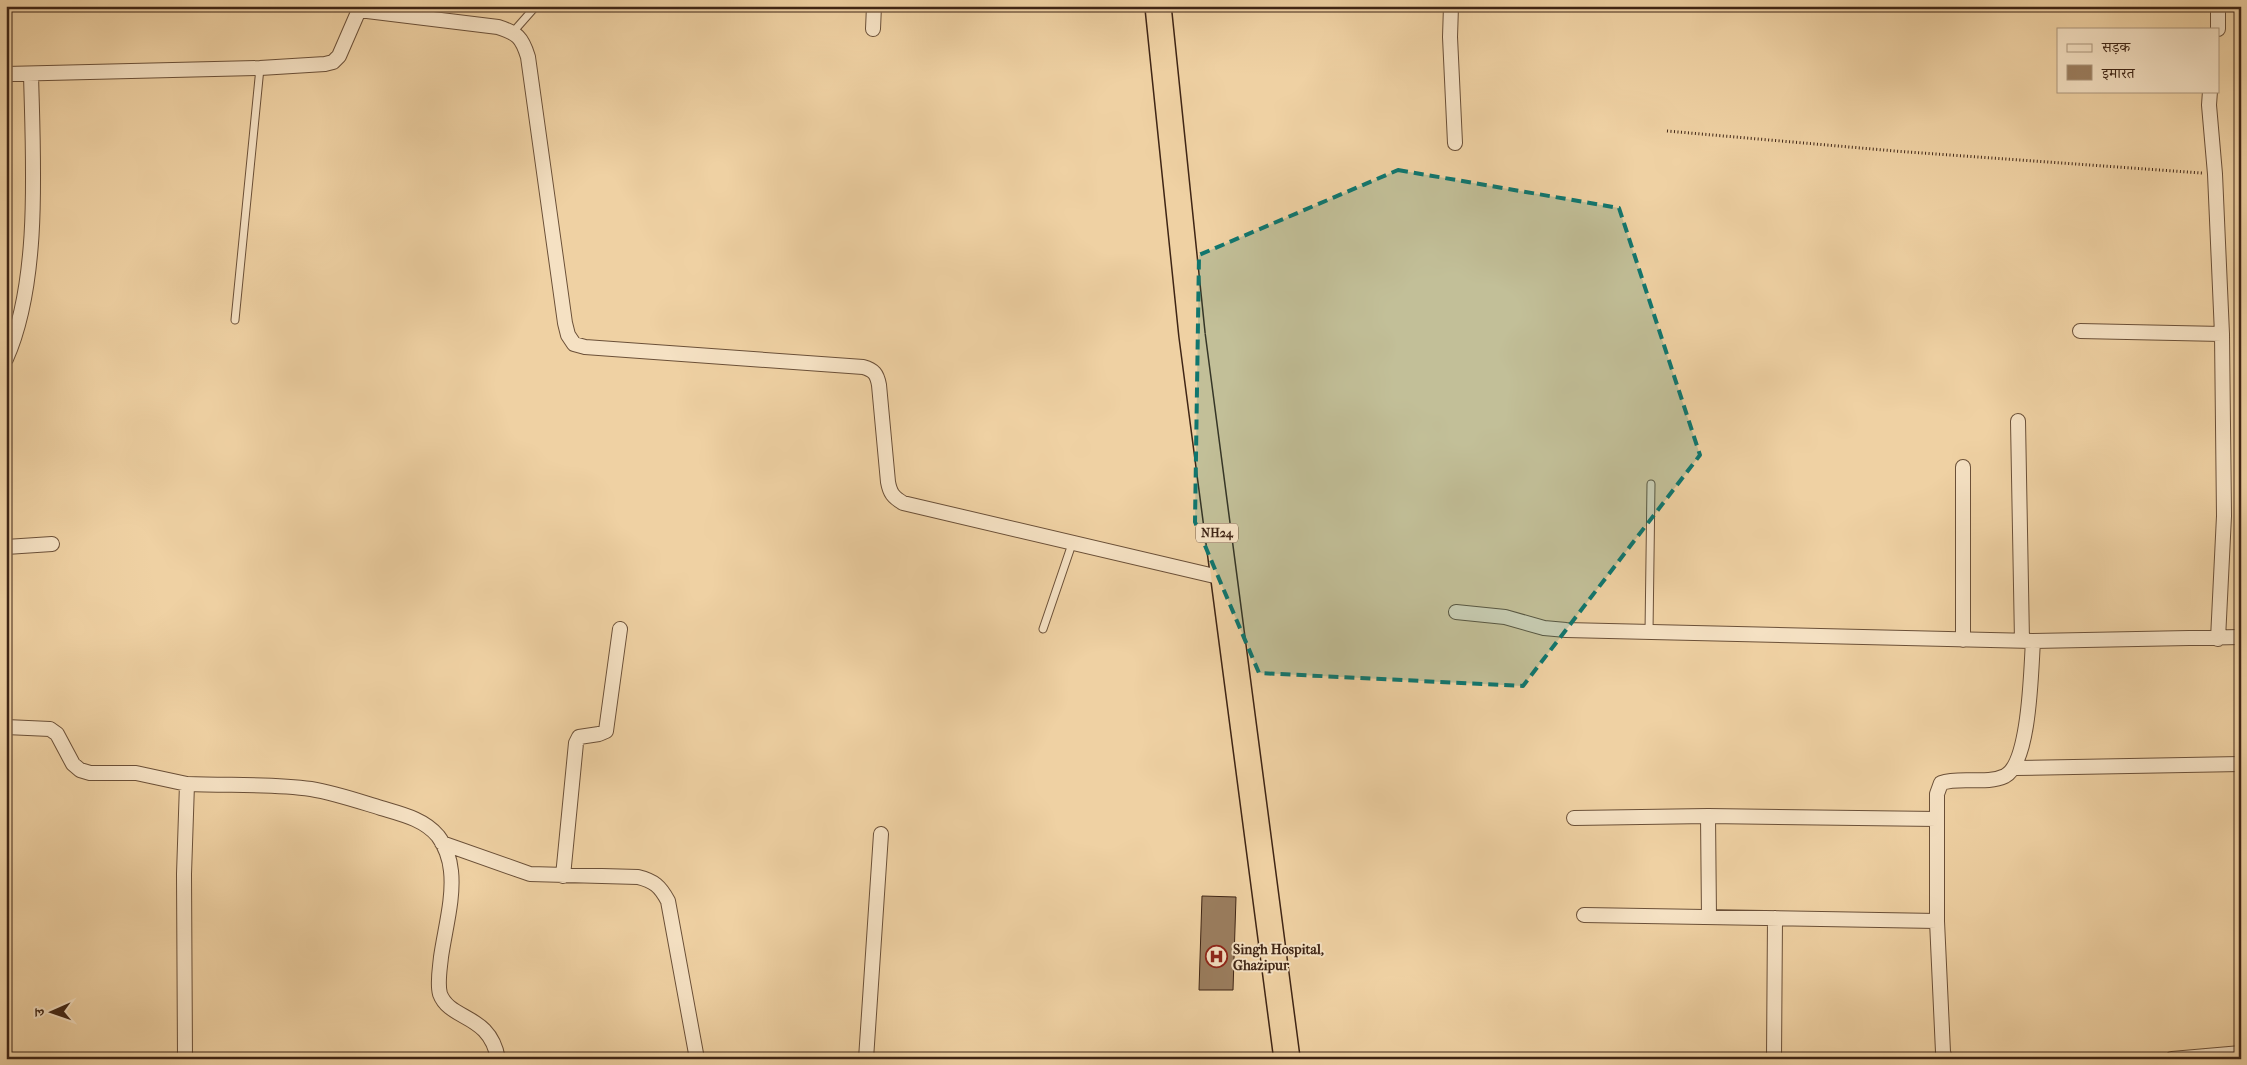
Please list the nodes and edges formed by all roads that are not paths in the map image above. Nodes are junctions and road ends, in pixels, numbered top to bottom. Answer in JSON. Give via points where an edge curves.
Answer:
{"nodes":[{"id":1,"x":536,"y":6,"type":"edge"},
{"id":2,"x":874,"y":6,"type":"edge"},
{"id":3,"x":1158,"y":6,"type":"edge"},
{"id":4,"x":1451,"y":6,"type":"edge"},
{"id":5,"x":2218,"y":6,"type":"edge"},
{"id":6,"x":358,"y":8,"type":"edge"},
{"id":7,"x":2218,"y":28,"type":"edge"},
{"id":8,"x":873,"y":29,"type":"dead end"},
{"id":9,"x":513,"y":32,"type":"junction"},
{"id":10,"x":260,"y":68,"type":"junction"},
{"id":11,"x":6,"y":74,"type":"edge"},
{"id":12,"x":32,"y":74,"type":"junction"},
{"id":13,"x":2210,"y":92,"type":"edge"},
{"id":14,"x":1455,"y":143,"type":"dead end"},
{"id":15,"x":235,"y":320,"type":"dead end"},
{"id":16,"x":2080,"y":331,"type":"dead end"},
{"id":17,"x":2222,"y":334,"type":"junction"},
{"id":18,"x":6,"y":359,"type":"edge"},
{"id":19,"x":2018,"y":421,"type":"dead end"},
{"id":20,"x":1963,"y":467,"type":"dead end"},
{"id":21,"x":1651,"y":484,"type":"dead end"},
{"id":22,"x":52,"y":544,"type":"dead end"},
{"id":23,"x":1072,"y":544,"type":"junction"},
{"id":24,"x":6,"y":547,"type":"edge"},
{"id":25,"x":1223,"y":578,"type":"junction"},
{"id":26,"x":1456,"y":612,"type":"dead end"},
{"id":27,"x":620,"y":629,"type":"dead end"},
{"id":28,"x":1043,"y":629,"type":"dead end"},
{"id":29,"x":1649,"y":632,"type":"junction"},
{"id":30,"x":2241,"y":637,"type":"edge"},
{"id":31,"x":2218,"y":639,"type":"junction"},
{"id":32,"x":1963,"y":640,"type":"junction"},
{"id":33,"x":2028,"y":641,"type":"junction"},
{"id":34,"x":6,"y":727,"type":"edge"},
{"id":35,"x":2241,"y":764,"type":"edge"},
{"id":36,"x":2015,"y":768,"type":"junction"},
{"id":37,"x":187,"y":784,"type":"junction"},
{"id":38,"x":1708,"y":816,"type":"junction"},
{"id":39,"x":1574,"y":818,"type":"dead end"},
{"id":40,"x":1937,"y":819,"type":"junction"},
{"id":41,"x":881,"y":834,"type":"dead end"},
{"id":42,"x":442,"y":843,"type":"junction"},
{"id":43,"x":563,"y":876,"type":"junction"},
{"id":44,"x":1584,"y":915,"type":"dead end"},
{"id":45,"x":1709,"y":917,"type":"junction"},
{"id":46,"x":1775,"y":918,"type":"junction"},
{"id":47,"x":1937,"y":921,"type":"junction"},
{"id":48,"x":2241,"y":1053,"type":"edge"},
{"id":49,"x":185,"y":1059,"type":"edge"},
{"id":50,"x":498,"y":1059,"type":"edge"},
{"id":51,"x":697,"y":1059,"type":"edge"},
{"id":52,"x":866,"y":1059,"type":"edge"},
{"id":53,"x":1287,"y":1059,"type":"edge"},
{"id":54,"x":1774,"y":1059,"type":"edge"},
{"id":55,"x":1945,"y":1059,"type":"edge"},
{"id":56,"x":2172,"y":1059,"type":"edge"}],
"edges":[{"from":1,"to":9,"type":"lane"},
{"from":2,"to":8,"type":"street"},
{"from":3,"to":25,"type":"highway","number":"NH24","via":[[1192,335]]},
{"from":4,"to":14,"type":"street"},
{"from":5,"to":7,"type":"street"},
{"from":6,"to":9,"type":"street","via":[[498,27]]},
{"from":6,"to":10,"type":"street","via":[[344,49],[333,62]]},
{"from":9,"to":23,"type":"street","via":[[524,43],[528,57],[565,323],[574,344],[873,370],[878,376],[888,482],[890,493],[896,499]]},
{"from":10,"to":12,"type":"street"},
{"from":10,"to":15,"type":"lane"},
{"from":11,"to":12,"type":"street"},
{"from":12,"to":18,"type":"street","via":[[33,171],[28,274],[19,319]]},
{"from":13,"to":17,"type":"street"},
{"from":16,"to":17,"type":"street"},
{"from":17,"to":31,"type":"street","via":[[2224,516]]},
{"from":19,"to":33,"type":"street"},
{"from":20,"to":32,"type":"street"},
{"from":21,"to":29,"type":"lane"},
{"from":22,"to":24,"type":"street"},
{"from":23,"to":25,"type":"street"},
{"from":23,"to":28,"type":"lane"},
{"from":25,"to":53,"type":"highway","number":"NH24"},
{"from":26,"to":29,"type":"street","via":[[1505,617],[1544,628]]},
{"from":27,"to":43,"type":"street","via":[[606,731],[579,737],[576,744]]},
{"from":29,"to":32,"type":"street"},
{"from":30,"to":31,"type":"street"},
{"from":31,"to":33,"type":"street"},
{"from":32,"to":33,"type":"street"},
{"from":33,"to":36,"type":"street","via":[[2023,749]]},
{"from":34,"to":37,"type":"street","via":[[50,729],[57,734],[73,764],[80,770],[136,773]]},
{"from":35,"to":36,"type":"street"},
{"from":36,"to":40,"type":"street","via":[[2005,776],[1990,780],[1952,779],[1941,782],[1937,794]]},
{"from":37,"to":42,"type":"street","via":[[287,787],[324,792],[406,815],[424,824]]},
{"from":37,"to":49,"type":"street"},
{"from":38,"to":39,"type":"street"},
{"from":38,"to":40,"type":"street"},
{"from":38,"to":45,"type":"street"},
{"from":40,"to":47,"type":"street"},
{"from":41,"to":52,"type":"street"},
{"from":42,"to":43,"type":"street","via":[[530,874]]},
{"from":42,"to":50,"type":"street","via":[[451,871],[439,980],[441,995],[448,1005],[482,1027],[492,1038]]},
{"from":43,"to":51,"type":"street","via":[[638,877],[653,881],[661,889],[668,901]]},
{"from":44,"to":45,"type":"street"},
{"from":45,"to":46,"type":"street"},
{"from":46,"to":47,"type":"street"},
{"from":46,"to":54,"type":"street"},
{"from":47,"to":55,"type":"street"},
{"from":48,"to":56,"type":"street"}]}
